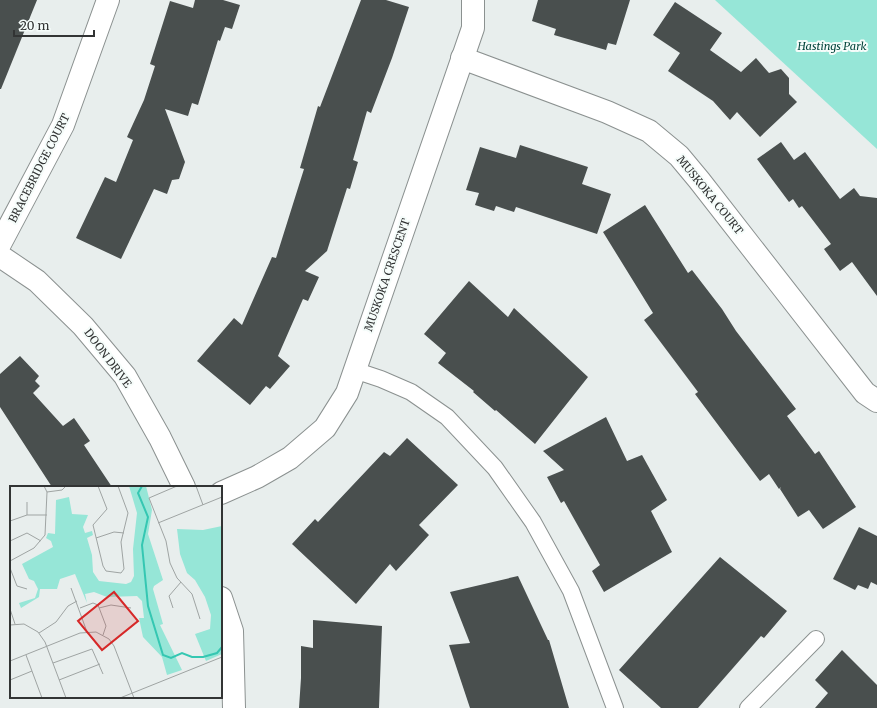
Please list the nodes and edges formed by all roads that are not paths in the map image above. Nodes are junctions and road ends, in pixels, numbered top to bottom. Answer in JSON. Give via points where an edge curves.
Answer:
{"nodes":[{"id":1,"x":108,"y":0,"type":"edge"},
{"id":2,"x":473,"y":0,"type":"edge"},
{"id":3,"x":462,"y":58,"type":"junction"},
{"id":4,"x":0,"y":244,"type":"edge"},
{"id":5,"x":0,"y":256,"type":"edge"},
{"id":6,"x":354,"y":370,"type":"junction"},
{"id":7,"x":877,"y":401,"type":"edge"},
{"id":8,"x":184,"y":486,"type":"edge"},
{"id":9,"x":222,"y":493,"type":"edge"},
{"id":10,"x":222,"y":601,"type":"edge"},
{"id":11,"x":816,"y":639,"type":"dead end"},
{"id":12,"x":234,"y":708,"type":"edge"},
{"id":13,"x":615,"y":708,"type":"edge"},
{"id":14,"x":748,"y":708,"type":"edge"}],
"edges":[{"from":1,"to":4,"type":"street","name":"BRACEBRIDGE COURT","via":[[64,125]]},
{"from":2,"to":3,"type":"street","name":"MUSKOKA CRESCENT","via":[[473,28]]},
{"from":3,"to":6,"type":"street","name":"MUSKOKA CRESCENT"},
{"from":3,"to":7,"type":"street","name":"MUSKOKA COURT","via":[[607,112],[648,131],[679,156],[865,393]]},
{"from":5,"to":8,"type":"street","name":"DOON DRIVE","via":[[37,281],[78,320],[125,376]]},
{"from":6,"to":9,"type":"street","name":"MUSKOKA CRESCENT","via":[[347,393],[325,428],[290,458]]},
{"from":6,"to":13,"type":"lane","via":[[411,392],[447,417],[496,468],[533,522],[571,591]]},
{"from":10,"to":12,"type":"street","via":[[232,631]]},
{"from":11,"to":14,"type":"lane"}]}
